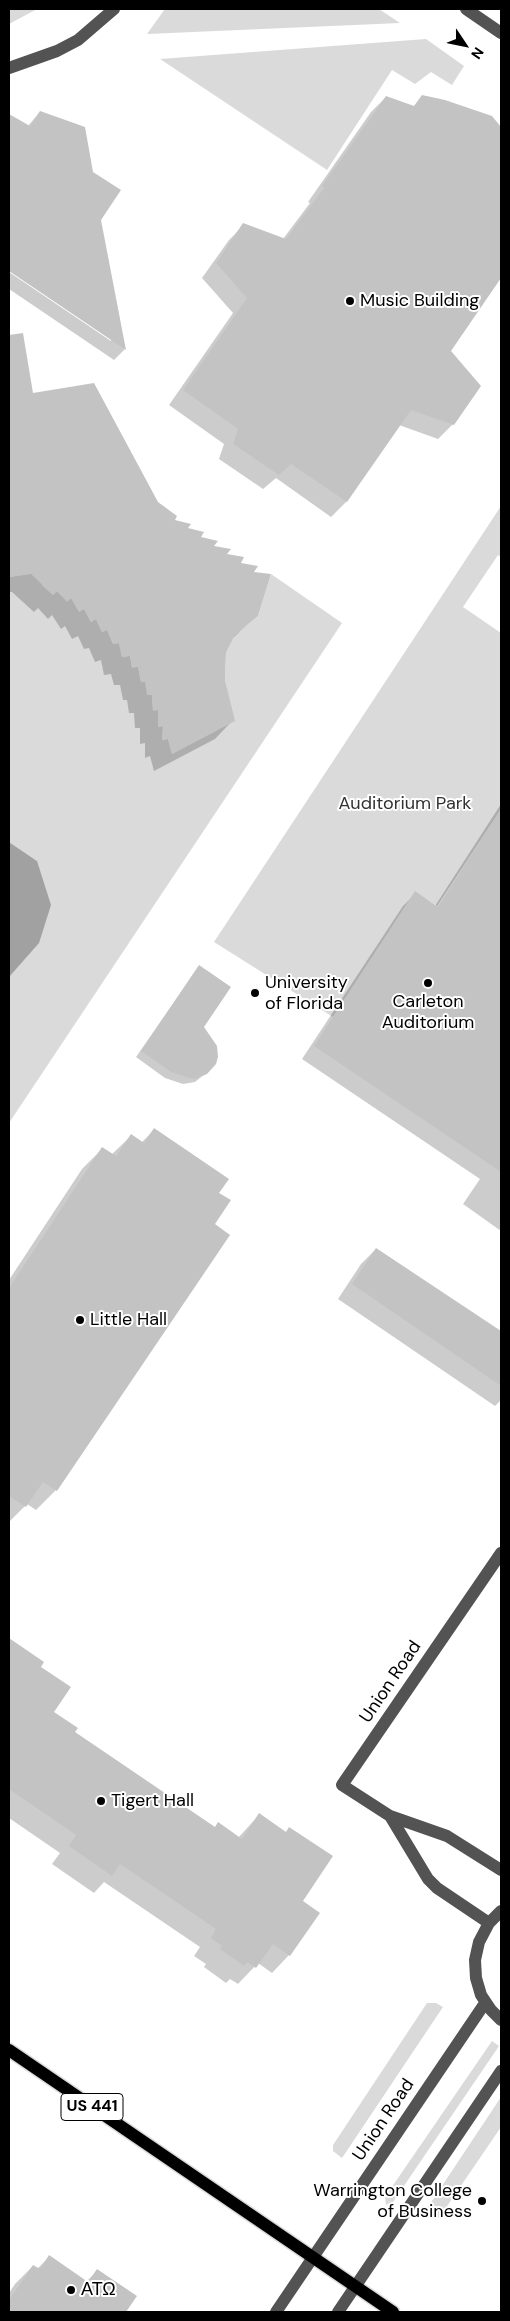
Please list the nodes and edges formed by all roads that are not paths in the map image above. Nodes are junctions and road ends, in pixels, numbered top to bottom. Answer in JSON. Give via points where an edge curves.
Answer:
{"nodes":[{"id":1,"x":114,"y":9,"type":"edge"},
{"id":2,"x":466,"y":9,"type":"edge"},
{"id":3,"x":501,"y":33,"type":"edge"},
{"id":4,"x":9,"y":68,"type":"edge"},
{"id":5,"x":501,"y":1553,"type":"edge"},
{"id":6,"x":390,"y":1816,"type":"junction"},
{"id":7,"x":501,"y":1870,"type":"edge"},
{"id":8,"x":501,"y":1911,"type":"edge"},
{"id":9,"x":489,"y":1923,"type":"junction"},
{"id":10,"x":485,"y":2002,"type":"junction"},
{"id":11,"x":501,"y":2020,"type":"edge"},
{"id":12,"x":9,"y":2050,"type":"edge"},
{"id":13,"x":501,"y":2072,"type":"edge"},
{"id":14,"x":314,"y":2258,"type":"junction"},
{"id":15,"x":356,"y":2286,"type":"junction"},
{"id":16,"x":276,"y":2312,"type":"edge"},
{"id":17,"x":338,"y":2312,"type":"edge"},
{"id":18,"x":392,"y":2312,"type":"edge"}],
"edges":[{"from":1,"to":4,"type":"street","via":[[78,40]]},
{"from":2,"to":3,"type":"street"},
{"from":5,"to":6,"type":"street","name":"Union Road","via":[[342,1785]]},
{"from":6,"to":7,"type":"street","name":"Union Road","via":[[447,1836]]},
{"from":6,"to":9,"type":"street","name":"Union Road","via":[[437,1888]]},
{"from":8,"to":9,"type":"street"},
{"from":9,"to":10,"type":"street","via":[[479,1942],[475,1960],[476,1978]]},
{"from":10,"to":11,"type":"street"},
{"from":10,"to":14,"type":"street","name":"Union Road"},
{"from":12,"to":14,"type":"main road","number":"US 441"},
{"from":13,"to":15,"type":"street"},
{"from":14,"to":15,"type":"main road","number":"US 441"},
{"from":14,"to":16,"type":"street","name":"Union Road"},
{"from":15,"to":17,"type":"street"},
{"from":15,"to":18,"type":"main road","number":"US 441"}]}
